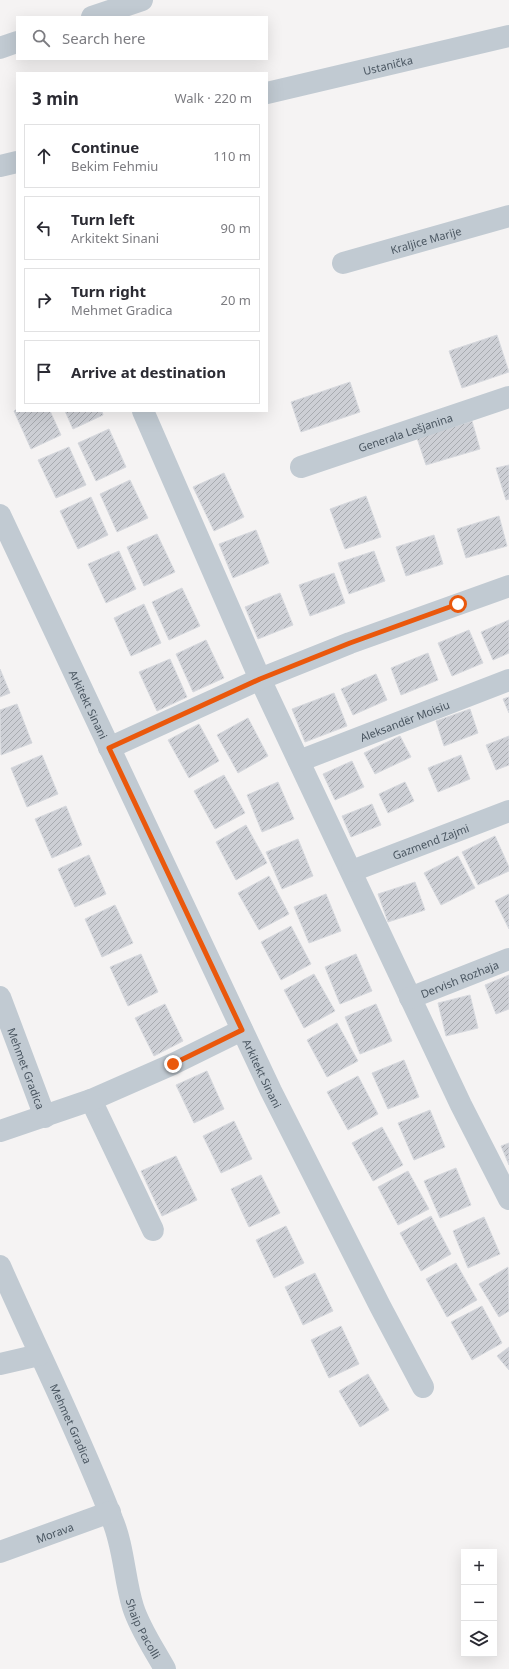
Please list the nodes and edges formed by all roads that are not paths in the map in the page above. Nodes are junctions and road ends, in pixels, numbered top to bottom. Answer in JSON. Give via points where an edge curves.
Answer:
{"nodes":[{"id":1,"x":142,"y":0,"type":"edge"},
{"id":2,"x":95,"y":16,"type":"edge"},
{"id":3,"x":509,"y":36,"type":"edge"},
{"id":4,"x":16,"y":42,"type":"edge"},
{"id":5,"x":0,"y":48,"type":"edge"},
{"id":6,"x":268,"y":93,"type":"edge"},
{"id":7,"x":16,"y":162,"type":"edge"},
{"id":8,"x":0,"y":166,"type":"edge"},
{"id":9,"x":509,"y":216,"type":"edge"},
{"id":10,"x":343,"y":263,"type":"dead end"},
{"id":11,"x":509,"y":397,"type":"edge"},
{"id":12,"x":143,"y":412,"type":"edge"},
{"id":13,"x":301,"y":467,"type":"dead end"},
{"id":14,"x":0,"y":515,"type":"edge"},
{"id":15,"x":509,"y":586,"type":"edge"},
{"id":16,"x":260,"y":679,"type":"junction"},
{"id":17,"x":509,"y":680,"type":"edge"},
{"id":18,"x":109,"y":748,"type":"junction"},
{"id":19,"x":299,"y":761,"type":"junction"},
{"id":20,"x":509,"y":812,"type":"edge"},
{"id":21,"x":352,"y":871,"type":"junction"},
{"id":22,"x":509,"y":959,"type":"edge"},
{"id":23,"x":0,"y":997,"type":"edge"},
{"id":24,"x":410,"y":998,"type":"junction"},
{"id":25,"x":242,"y":1030,"type":"junction"},
{"id":26,"x":92,"y":1100,"type":"junction"},
{"id":27,"x":45,"y":1117,"type":"junction"},
{"id":28,"x":0,"y":1131,"type":"edge"},
{"id":29,"x":509,"y":1199,"type":"edge"},
{"id":30,"x":153,"y":1230,"type":"dead end"},
{"id":31,"x":0,"y":1266,"type":"edge"},
{"id":32,"x":39,"y":1355,"type":"junction"},
{"id":33,"x":0,"y":1364,"type":"edge"},
{"id":34,"x":423,"y":1387,"type":"dead end"},
{"id":35,"x":110,"y":1512,"type":"junction"},
{"id":36,"x":0,"y":1552,"type":"edge"},
{"id":37,"x":128,"y":1586,"type":"joint"},
{"id":38,"x":165,"y":1669,"type":"edge"}],
"edges":[{"from":1,"to":2,"type":"street"},
{"from":3,"to":6,"type":"street","name":"Ustanička"},
{"from":4,"to":5,"type":"street"},
{"from":7,"to":8,"type":"street"},
{"from":9,"to":10,"type":"street","name":"Kraljice Marije"},
{"from":11,"to":13,"type":"street","name":"Generala Lešjanina"},
{"from":12,"to":16,"type":"street"},
{"from":14,"to":18,"type":"street","name":"Arkitekt Sinani"},
{"from":15,"to":16,"type":"street","via":[[350,643]]},
{"from":16,"to":18,"type":"street"},
{"from":16,"to":19,"type":"street"},
{"from":17,"to":19,"type":"street","name":"Aleksandër Moisiu"},
{"from":18,"to":25,"type":"street","name":"Arkitekt Sinani"},
{"from":19,"to":21,"type":"street"},
{"from":20,"to":21,"type":"street","name":"Gazmend Zajmi"},
{"from":21,"to":24,"type":"street"},
{"from":22,"to":24,"type":"street","name":"Dervish Rozhaja"},
{"from":23,"to":27,"type":"street","name":"Mehmet Gradica"},
{"from":24,"to":29,"type":"street"},
{"from":25,"to":26,"type":"street","name":"Mehmet Gradica"},
{"from":25,"to":34,"type":"street","name":"Arkitekt Sinani","via":[[306,1163]]},
{"from":26,"to":27,"type":"street","name":"Mehmet Gradica"},
{"from":26,"to":30,"type":"street"},
{"from":27,"to":28,"type":"street","name":"Mehmet Gradica"},
{"from":31,"to":32,"type":"street","name":"Mehmet Gradica"},
{"from":32,"to":33,"type":"street"},
{"from":32,"to":35,"type":"street","name":"Mehmet Gradica"},
{"from":35,"to":36,"type":"street","name":"Morava"},
{"from":35,"to":37,"type":"street","name":"Mehmet Gradica","via":[[119,1535]]},
{"from":37,"to":38,"type":"street","name":"Shaip Pacolli","via":[[134,1609]]}]}
